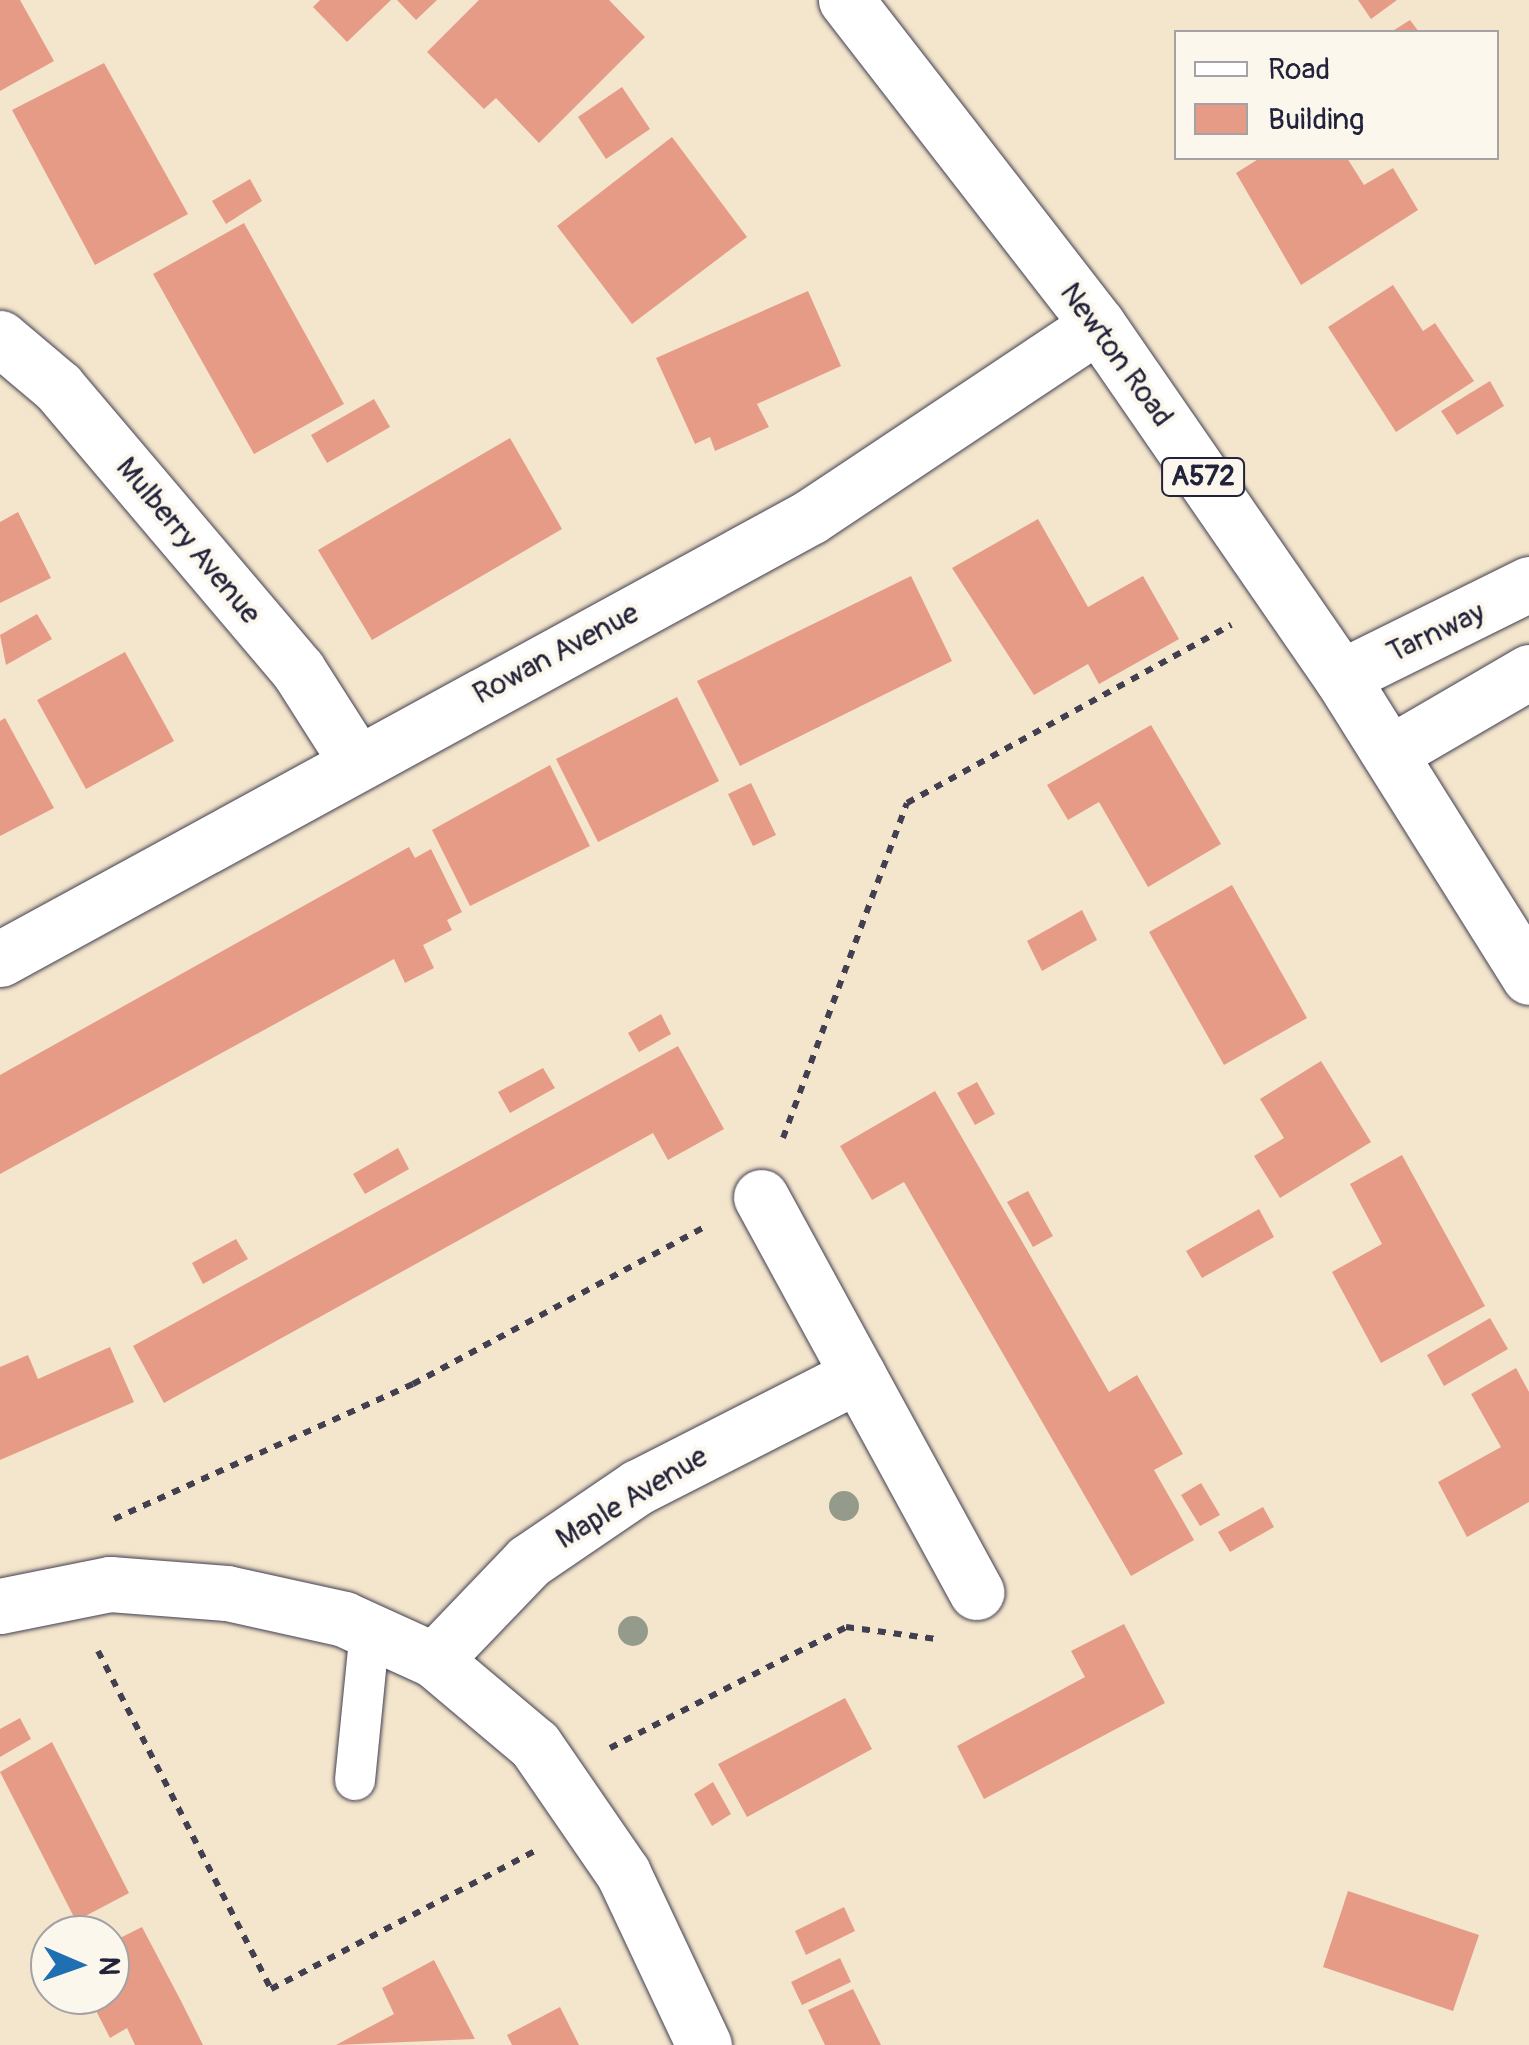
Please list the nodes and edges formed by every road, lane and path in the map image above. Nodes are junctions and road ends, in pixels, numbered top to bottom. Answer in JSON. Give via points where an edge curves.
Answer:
{"nodes":[{"id":1,"x":846,"y":0,"type":"edge"},
{"id":2,"x":1098,"y":325,"type":"junction"},
{"id":3,"x":0,"y":338,"type":"edge"},
{"id":4,"x":1529,"y":584,"type":"edge"},
{"id":5,"x":1284,"y":596,"type":"junction"},
{"id":6,"x":1529,"y":672,"type":"edge"},
{"id":7,"x":1341,"y":677,"type":"junction"},
{"id":8,"x":1390,"y":753,"type":"junction"},
{"id":9,"x":356,"y":761,"type":"junction"},
{"id":10,"x":0,"y":959,"type":"edge"},
{"id":11,"x":1529,"y":976,"type":"edge"},
{"id":12,"x":761,"y":1197,"type":"junction"},
{"id":13,"x":858,"y":1375,"type":"junction"},
{"id":14,"x":96,"y":1527,"type":"dead end"},
{"id":15,"x":68,"y":1592,"type":"junction"},
{"id":16,"x":976,"y":1592,"type":"joint"},
{"id":17,"x":0,"y":1606,"type":"edge"},
{"id":18,"x":370,"y":1631,"type":"junction"},
{"id":19,"x":434,"y":1660,"type":"junction"},
{"id":20,"x":555,"y":1776,"type":"junction"},
{"id":21,"x":356,"y":1780,"type":"dead end"},
{"id":22,"x":588,"y":1824,"type":"junction"},
{"id":23,"x":704,"y":2045,"type":"edge"}],
"edges":[{"from":1,"to":2,"type":"street","name":"Newton Road","number":"A572"},
{"from":2,"to":5,"type":"street","name":"Newton Road","number":"A572"},
{"from":2,"to":9,"type":"street","name":"Rowan Avenue","via":[[810,516]]},
{"from":3,"to":9,"type":"street","name":"Mulberry Avenue","via":[[58,387],[298,670]]},
{"from":4,"to":7,"type":"street","name":"Tarnway"},
{"from":5,"to":7,"type":"street","name":"Newton Road","number":"A572"},
{"from":5,"to":12,"type":"path","via":[[907,802]]},
{"from":6,"to":8,"type":"street"},
{"from":7,"to":8,"type":"street","name":"Newton Road","number":"A572"},
{"from":8,"to":11,"type":"street","name":"Newton Road","number":"A572"},
{"from":9,"to":10,"type":"street","name":"Rowan Avenue"},
{"from":12,"to":13,"type":"street"},
{"from":12,"to":14,"type":"path","via":[[413,1384]]},
{"from":13,"to":16,"type":"street"},
{"from":13,"to":19,"type":"street","name":"Maple Avenue","via":[[623,1498],[529,1562]]},
{"from":15,"to":17,"type":"street"},
{"from":15,"to":18,"type":"street","via":[[110,1584],[227,1593]]},
{"from":15,"to":22,"type":"path","via":[[271,1989]]},
{"from":16,"to":20,"type":"path","via":[[974,1618],[956,1636],[927,1641],[884,1626],[846,1627]]},
{"from":18,"to":19,"type":"street"},
{"from":18,"to":21,"type":"lane"},
{"from":19,"to":20,"type":"street","via":[[535,1745]]},
{"from":20,"to":22,"type":"street"},
{"from":22,"to":23,"type":"street","via":[[623,1874]]}]}
